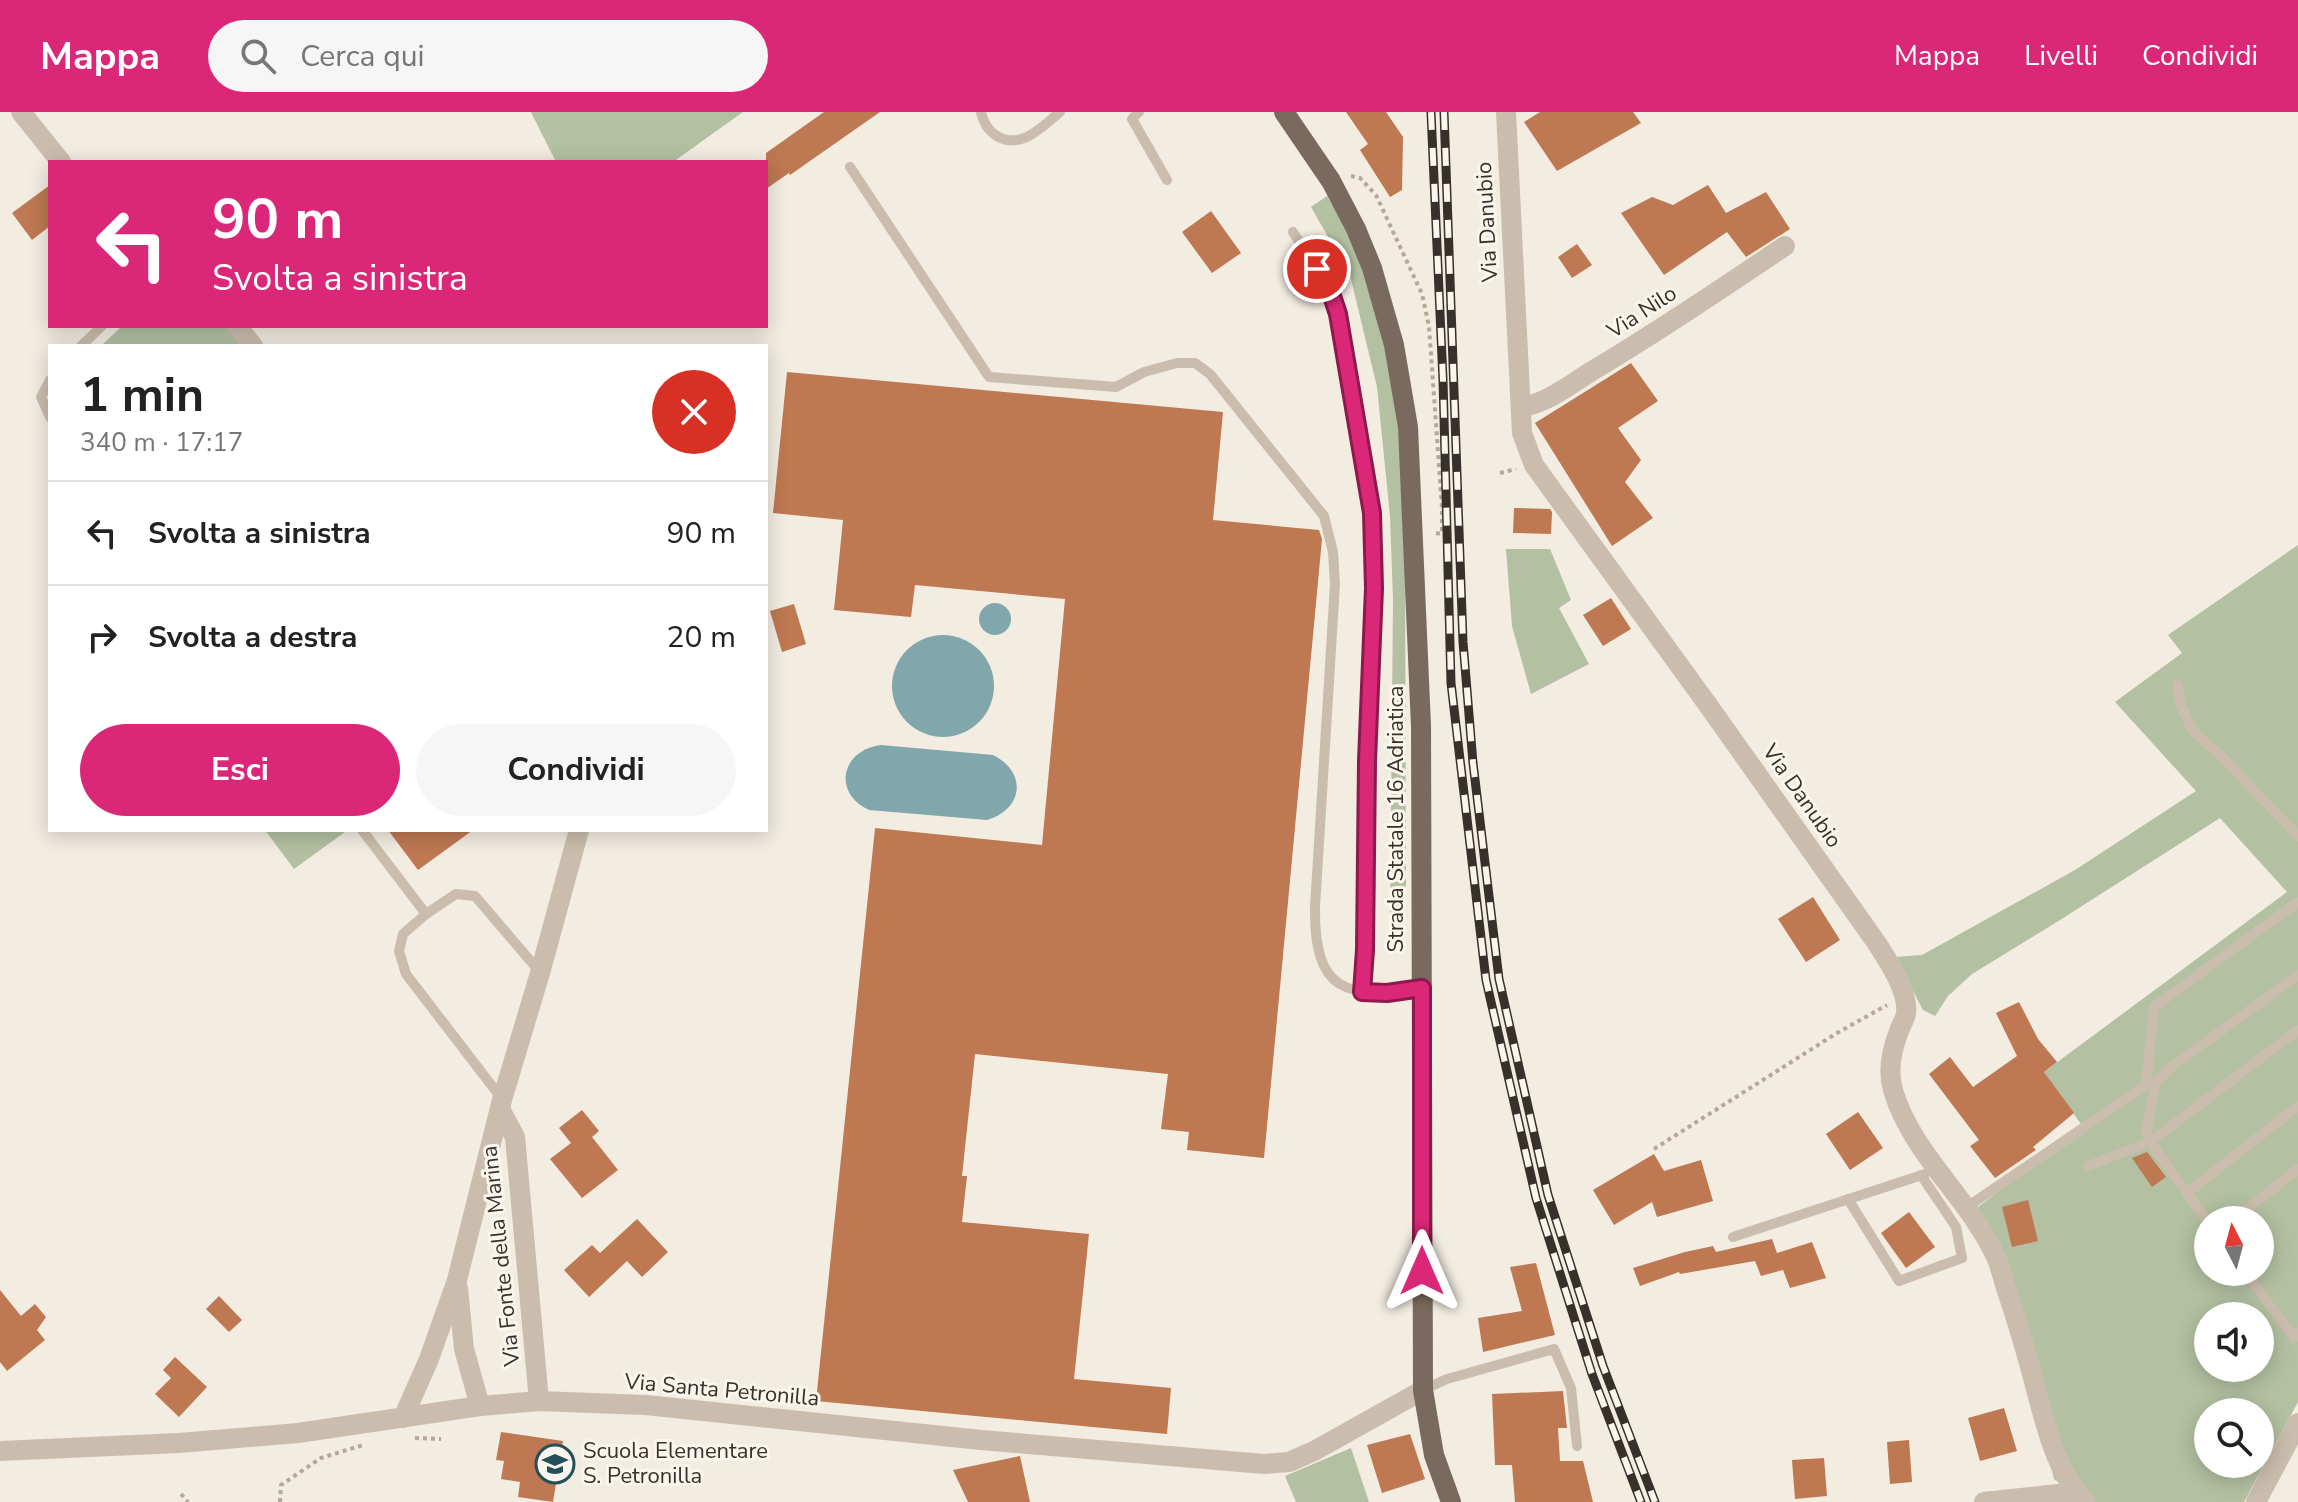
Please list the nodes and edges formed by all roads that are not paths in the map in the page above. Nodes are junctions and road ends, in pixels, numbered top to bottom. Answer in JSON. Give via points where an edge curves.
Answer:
{"nodes":[{"id":1,"x":21,"y":112,"type":"edge"},
{"id":2,"x":981,"y":112,"type":"edge"},
{"id":3,"x":990,"y":112,"type":"edge"},
{"id":4,"x":1060,"y":112,"type":"edge"},
{"id":5,"x":1139,"y":112,"type":"edge"},
{"id":6,"x":1284,"y":112,"type":"edge"},
{"id":7,"x":1506,"y":112,"type":"edge"},
{"id":8,"x":990,"y":129,"type":"junction"},
{"id":9,"x":59,"y":160,"type":"edge"},
{"id":10,"x":850,"y":167,"type":"dead end"},
{"id":11,"x":1167,"y":180,"type":"dead end"},
{"id":12,"x":1293,"y":232,"type":"dead end"},
{"id":13,"x":1785,"y":246,"type":"dead end"},
{"id":14,"x":100,"y":328,"type":"edge"},
{"id":15,"x":239,"y":328,"type":"edge"},
{"id":16,"x":83,"y":344,"type":"edge"},
{"id":17,"x":251,"y":344,"type":"edge"},
{"id":18,"x":48,"y":384,"type":"edge"},
{"id":19,"x":1521,"y":407,"type":"junction"},
{"id":20,"x":48,"y":413,"type":"edge"},
{"id":21,"x":2178,"y":685,"type":"dead end"},
{"id":22,"x":364,"y":832,"type":"edge"},
{"id":23,"x":578,"y":832,"type":"edge"},
{"id":24,"x":2298,"y":836,"type":"edge"},
{"id":25,"x":2298,"y":902,"type":"edge"},
{"id":26,"x":426,"y":914,"type":"junction"},
{"id":27,"x":540,"y":973,"type":"junction"},
{"id":28,"x":2298,"y":975,"type":"edge"},
{"id":29,"x":1422,"y":988,"type":"junction"},
{"id":30,"x":1362,"y":992,"type":"junction"},
{"id":31,"x":2298,"y":1030,"type":"edge"},
{"id":32,"x":501,"y":1105,"type":"junction"},
{"id":33,"x":2298,"y":1106,"type":"edge"},
{"id":34,"x":2150,"y":1142,"type":"junction"},
{"id":35,"x":2088,"y":1166,"type":"dead end"},
{"id":36,"x":2298,"y":1169,"type":"edge"},
{"id":37,"x":1930,"y":1172,"type":"junction"},
{"id":38,"x":2187,"y":1193,"type":"junction"},
{"id":39,"x":1848,"y":1199,"type":"junction"},
{"id":40,"x":2196,"y":1206,"type":"edge"},
{"id":41,"x":2251,"y":1206,"type":"edge"},
{"id":42,"x":1967,"y":1207,"type":"junction"},
{"id":43,"x":1733,"y":1237,"type":"dead end"},
{"id":44,"x":457,"y":1280,"type":"junction"},
{"id":45,"x":2255,"y":1286,"type":"edge"},
{"id":46,"x":2298,"y":1333,"type":"edge"},
{"id":47,"x":1423,"y":1390,"type":"junction"},
{"id":48,"x":539,"y":1401,"type":"junction"},
{"id":49,"x":480,"y":1406,"type":"junction"},
{"id":50,"x":2298,"y":1423,"type":"edge"},
{"id":51,"x":404,"y":1428,"type":"junction"},
{"id":52,"x":1577,"y":1446,"type":"dead end"},
{"id":53,"x":0,"y":1451,"type":"edge"},
{"id":54,"x":2081,"y":1497,"type":"edge"},
{"id":55,"x":1451,"y":1502,"type":"edge"},
{"id":56,"x":1984,"y":1502,"type":"edge"},
{"id":57,"x":2256,"y":1502,"type":"edge"}],
"edges":[{"from":1,"to":9,"type":"street"},
{"from":2,"to":8,"type":"lane"},
{"from":3,"to":8,"type":"lane"},
{"from":4,"to":8,"type":"lane","via":[[1024,138],[1004,140]]},
{"from":5,"to":11,"type":"lane","via":[[1132,119]]},
{"from":6,"to":29,"type":"main road","name":"Strada Statale 16 Adriatica","via":[[1331,181],[1363,245],[1390,324],[1404,400],[1421,726]]},
{"from":7,"to":19,"type":"street","name":"Via Danubio"},
{"from":10,"to":30,"type":"lane","via":[[989,377],[1116,387],[1144,372],[1195,363],[1210,374],[1324,516],[1335,584],[1316,945],[1333,978]]},
{"from":12,"to":30,"type":"lane","via":[[1329,287],[1338,314],[1372,513]]},
{"from":13,"to":19,"type":"street","name":"Via Nilo","via":[[1649,337],[1566,387]]},
{"from":14,"to":16,"type":"lane"},
{"from":15,"to":17,"type":"street"},
{"from":18,"to":20,"type":"lane","via":[[41,397]]},
{"from":19,"to":37,"type":"street","name":"Via Danubio","via":[[1522,433],[1534,465],[1876,942],[1900,983],[1906,1014],[1890,1077]]},
{"from":21,"to":24,"type":"lane","via":[[2193,731]]},
{"from":22,"to":26,"type":"lane"},
{"from":23,"to":27,"type":"street","name":"Via Fonte della Marina"},
{"from":25,"to":42,"type":"lane","via":[[2154,1007],[2146,1085]]},
{"from":26,"to":27,"type":"lane","via":[[456,894],[475,896]]},
{"from":26,"to":32,"type":"lane","via":[[403,934],[399,951],[406,974]]},
{"from":27,"to":32,"type":"street","name":"Via Fonte della Marina"},
{"from":28,"to":34,"type":"lane","via":[[2156,1082],[2146,1132]]},
{"from":29,"to":30,"type":"lane"},
{"from":29,"to":47,"type":"main road","name":"Strada Statale 16 Adriatica"},
{"from":31,"to":34,"type":"lane"},
{"from":32,"to":44,"type":"street","name":"Via Fonte della Marina"},
{"from":32,"to":48,"type":"street","name":"Via Fonte della Marina","via":[[515,1137]]},
{"from":33,"to":38,"type":"lane"},
{"from":34,"to":35,"type":"lane"},
{"from":34,"to":38,"type":"lane"},
{"from":36,"to":41,"type":"lane"},
{"from":37,"to":39,"type":"lane"},
{"from":37,"to":39,"type":"lane","via":[[1956,1227],[1962,1258],[1899,1281]]},
{"from":37,"to":42,"type":"street"},
{"from":38,"to":40,"type":"lane"},
{"from":39,"to":43,"type":"lane"},
{"from":42,"to":54,"type":"street","via":[[1998,1260],[2051,1444]]},
{"from":44,"to":49,"type":"street","name":"Via Fonte della Marina","via":[[464,1349]]},
{"from":44,"to":51,"type":"street","name":"Via Fonte della Marina"},
{"from":45,"to":46,"type":"lane","via":[[2294,1338]]},
{"from":47,"to":48,"type":"street","name":"Via Santa Petronilla","via":[[1314,1451],[1289,1462],[1264,1464],[646,1405]]},
{"from":47,"to":52,"type":"lane","via":[[1554,1349],[1571,1388]]},
{"from":47,"to":55,"type":"main road","name":"Strada Statale 16 Adriatica","via":[[1434,1455]]},
{"from":48,"to":49,"type":"street","name":"Via Santa Petronilla"},
{"from":49,"to":51,"type":"street","name":"Via Santa Petronilla"},
{"from":50,"to":57,"type":"street"},
{"from":51,"to":53,"type":"street","name":"Via Santa Petronilla"},
{"from":54,"to":56,"type":"street"}]}
